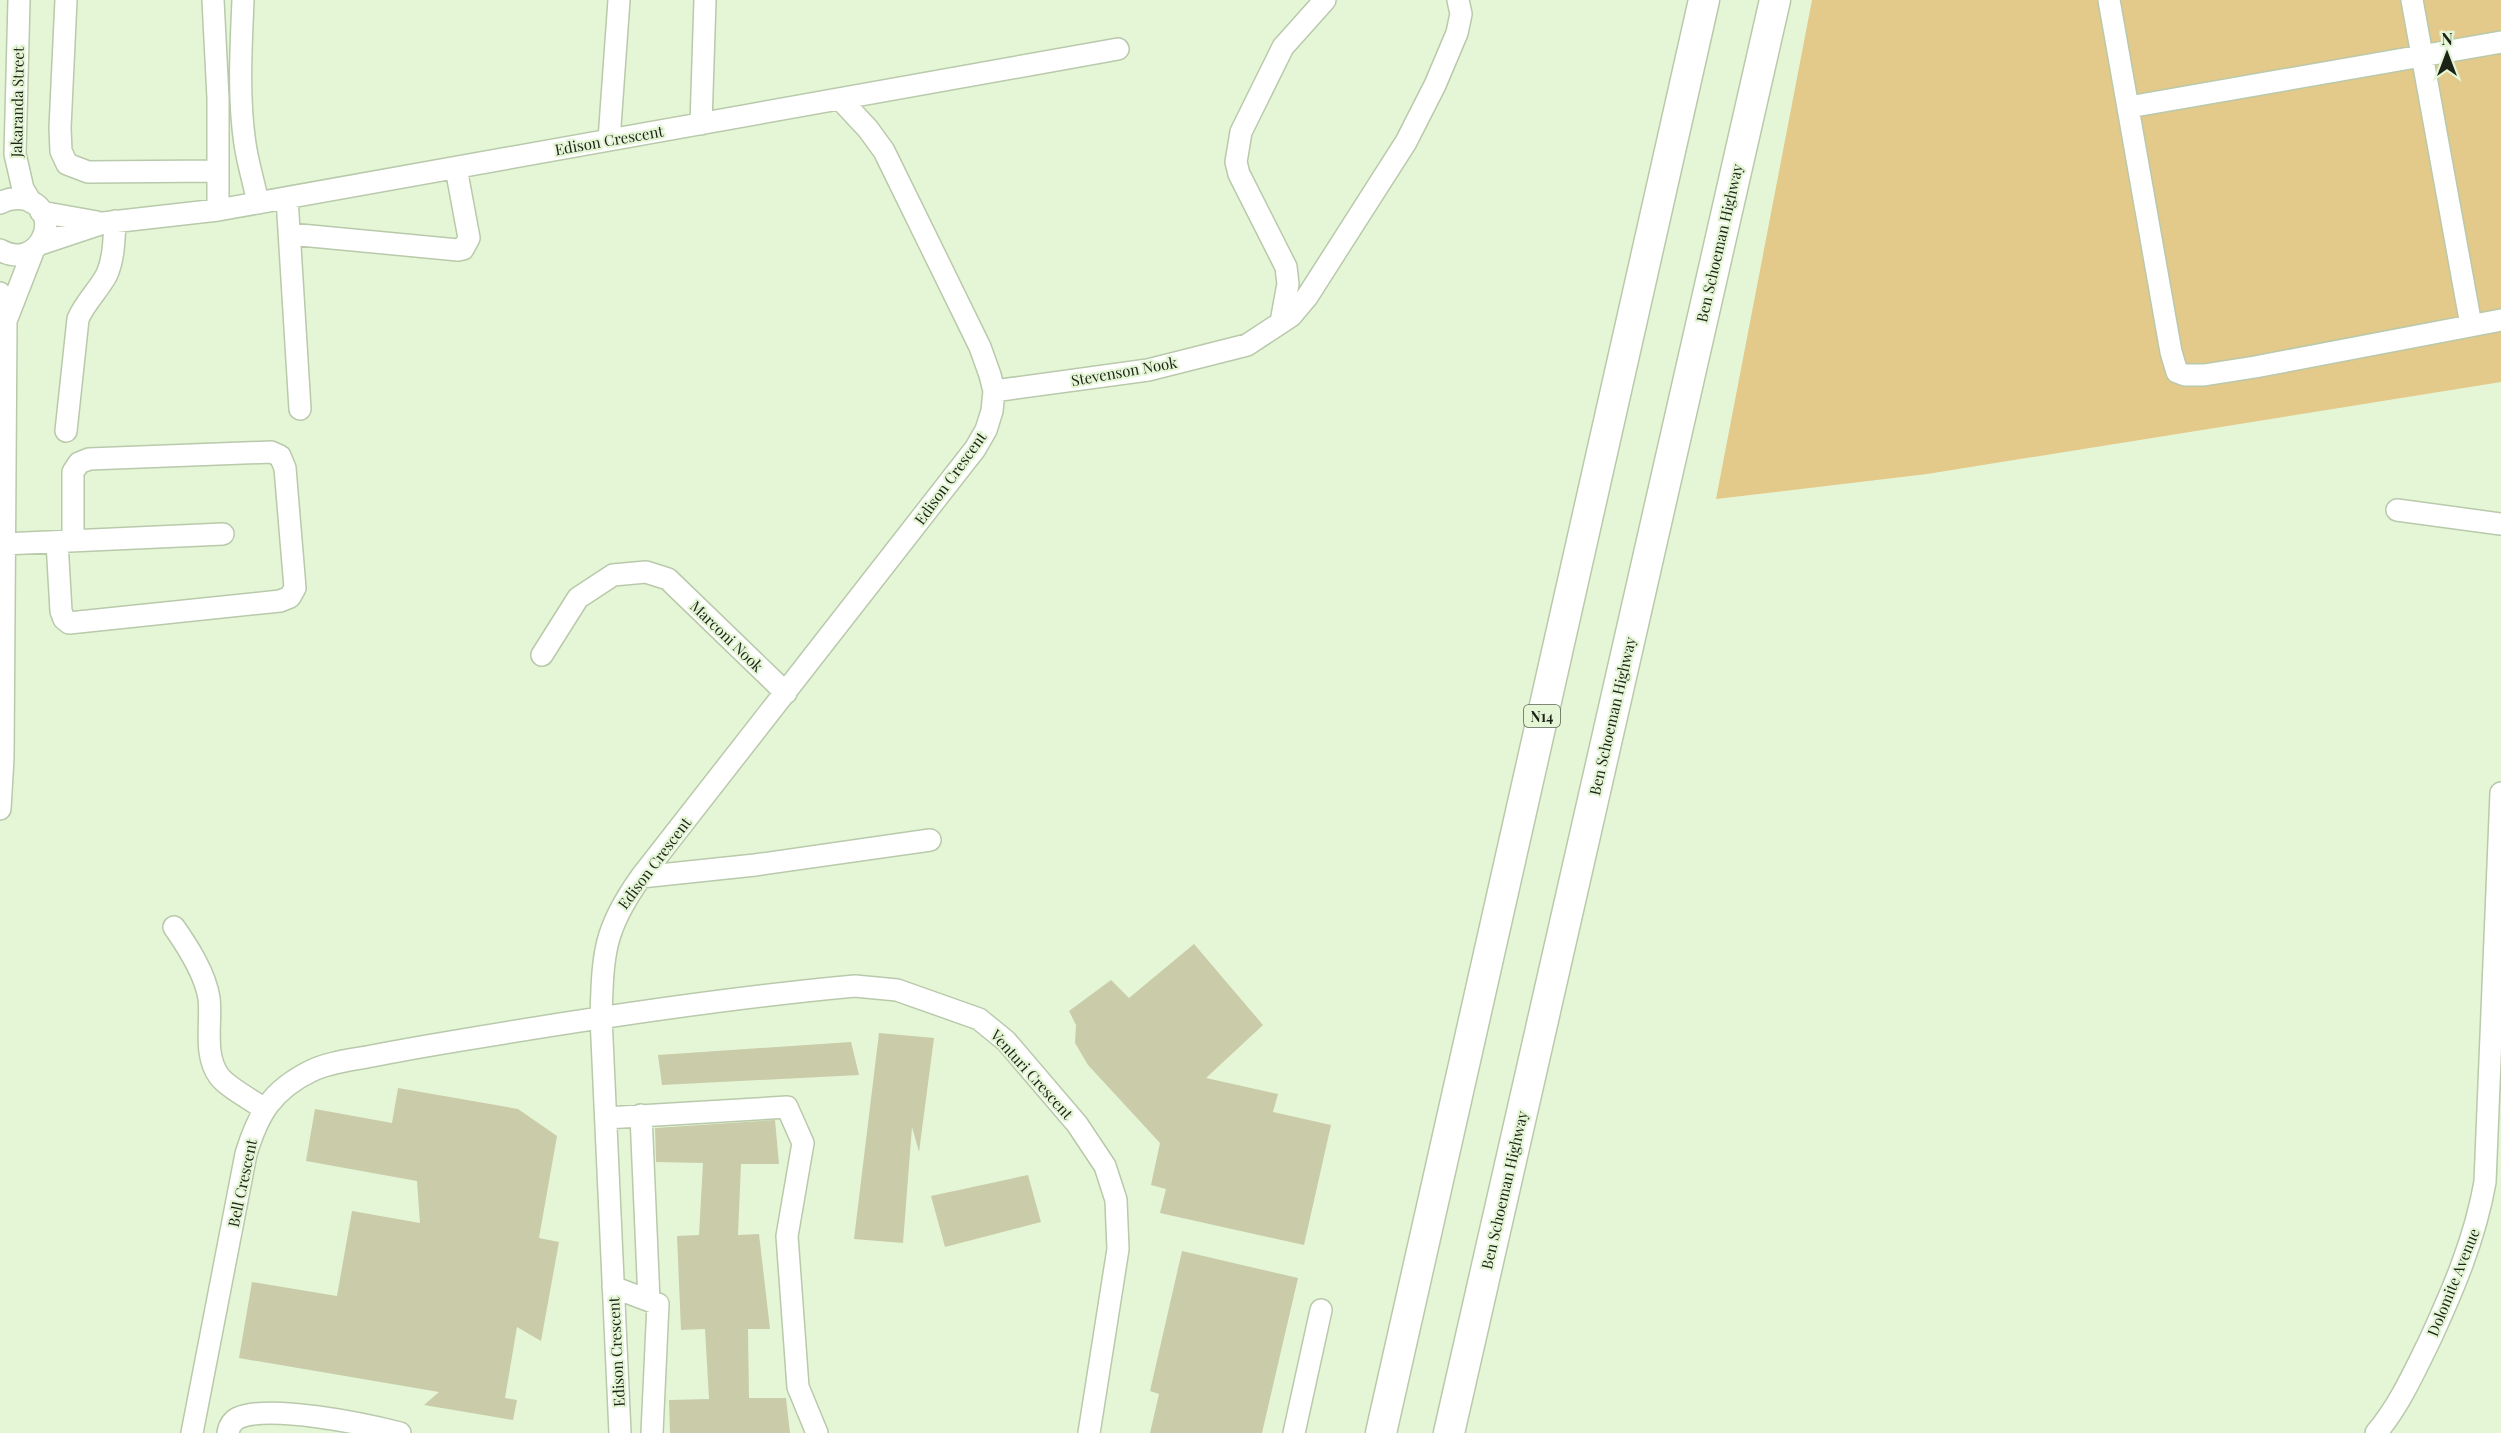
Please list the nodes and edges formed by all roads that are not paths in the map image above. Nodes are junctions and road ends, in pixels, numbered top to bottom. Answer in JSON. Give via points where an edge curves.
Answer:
{"nodes":[{"id":1,"x":19,"y":0,"type":"edge"},
{"id":2,"x":66,"y":0,"type":"edge"},
{"id":3,"x":213,"y":0,"type":"edge"},
{"id":4,"x":243,"y":0,"type":"edge"},
{"id":5,"x":619,"y":0,"type":"edge"},
{"id":6,"x":705,"y":0,"type":"edge"},
{"id":7,"x":1325,"y":0,"type":"edge"},
{"id":8,"x":1458,"y":0,"type":"edge"},
{"id":9,"x":1704,"y":0,"type":"edge"},
{"id":10,"x":1774,"y":0,"type":"edge"},
{"id":11,"x":2109,"y":0,"type":"edge"},
{"id":12,"x":2412,"y":0,"type":"edge"},
{"id":13,"x":2501,"y":42,"type":"edge"},
{"id":14,"x":1118,"y":49,"type":"dead end"},
{"id":15,"x":2422,"y":56,"type":"junction"},
{"id":16,"x":841,"y":100,"type":"junction"},
{"id":17,"x":2129,"y":107,"type":"junction"},
{"id":18,"x":700,"y":124,"type":"junction"},
{"id":19,"x":609,"y":140,"type":"junction"},
{"id":20,"x":456,"y":168,"type":"junction"},
{"id":21,"x":217,"y":171,"type":"junction"},
{"id":22,"x":0,"y":183,"type":"edge"},
{"id":23,"x":287,"y":198,"type":"junction"},
{"id":24,"x":0,"y":203,"type":"edge"},
{"id":25,"x":258,"y":203,"type":"junction"},
{"id":26,"x":36,"y":207,"type":"junction"},
{"id":27,"x":218,"y":210,"type":"junction"},
{"id":28,"x":109,"y":222,"type":"junction"},
{"id":29,"x":290,"y":234,"type":"junction"},
{"id":30,"x":37,"y":247,"type":"junction"},
{"id":31,"x":0,"y":250,"type":"edge"},
{"id":32,"x":0,"y":293,"type":"edge"},
{"id":33,"x":2501,"y":320,"type":"edge"},
{"id":34,"x":6,"y":322,"type":"junction"},
{"id":35,"x":1281,"y":322,"type":"junction"},
{"id":36,"x":2471,"y":325,"type":"junction"},
{"id":37,"x":994,"y":391,"type":"junction"},
{"id":38,"x":300,"y":409,"type":"dead end"},
{"id":39,"x":66,"y":431,"type":"dead end"},
{"id":40,"x":2397,"y":510,"type":"dead end"},
{"id":41,"x":2501,"y":524,"type":"edge"},
{"id":42,"x":223,"y":534,"type":"dead end"},
{"id":43,"x":65,"y":541,"type":"junction"},
{"id":44,"x":4,"y":544,"type":"junction"},
{"id":45,"x":542,"y":655,"type":"dead end"},
{"id":46,"x":786,"y":693,"type":"junction"},
{"id":47,"x":2501,"y":793,"type":"edge"},
{"id":48,"x":0,"y":806,"type":"edge"},
{"id":49,"x":930,"y":840,"type":"dead end"},
{"id":50,"x":641,"y":877,"type":"junction"},
{"id":51,"x":174,"y":927,"type":"dead end"},
{"id":52,"x":601,"y":1017,"type":"junction"},
{"id":53,"x":264,"y":1109,"type":"junction"},
{"id":54,"x":641,"y":1115,"type":"junction"},
{"id":55,"x":606,"y":1118,"type":"junction"},
{"id":56,"x":614,"y":1287,"type":"junction"},
{"id":57,"x":649,"y":1300,"type":"junction"},
{"id":58,"x":1321,"y":1310,"type":"dead end"},
{"id":59,"x":192,"y":1433,"type":"edge"},
{"id":60,"x":228,"y":1433,"type":"edge"},
{"id":61,"x":399,"y":1433,"type":"edge"},
{"id":62,"x":620,"y":1433,"type":"edge"},
{"id":63,"x":652,"y":1433,"type":"edge"},
{"id":64,"x":817,"y":1433,"type":"edge"},
{"id":65,"x":1089,"y":1433,"type":"edge"},
{"id":66,"x":1294,"y":1433,"type":"edge"},
{"id":67,"x":1381,"y":1433,"type":"edge"},
{"id":68,"x":1450,"y":1433,"type":"edge"},
{"id":69,"x":2376,"y":1433,"type":"edge"}],
"edges":[{"from":1,"to":26,"type":"street","name":"Jakaranda Street","via":[[15,154],[23,189]]},
{"from":2,"to":21,"type":"street","via":[[60,128],[61,151],[67,164],[88,172]]},
{"from":3,"to":21,"type":"street"},
{"from":4,"to":25,"type":"street","via":[[242,116]]},
{"from":5,"to":19,"type":"street"},
{"from":6,"to":18,"type":"street"},
{"from":7,"to":35,"type":"street","via":[[1283,47],[1236,149],[1239,174],[1286,267],[1288,284]]},
{"from":8,"to":35,"type":"street","name":"Stevenson Nook","via":[[1461,14],[1457,33],[1406,142],[1298,309]]},
{"from":9,"to":67,"type":"highway","number":"N14"},
{"from":10,"to":68,"type":"highway","name":"Ben Schoeman Highway"},
{"from":11,"to":17,"type":"street"},
{"from":12,"to":15,"type":"street"},
{"from":13,"to":15,"type":"street"},
{"from":14,"to":16,"type":"street"},
{"from":15,"to":17,"type":"street"},
{"from":15,"to":36,"type":"street"},
{"from":16,"to":18,"type":"street","name":"Edison Crescent"},
{"from":16,"to":37,"type":"street","name":"Edison Crescent","via":[[884,151],[980,347]]},
{"from":17,"to":36,"type":"street","via":[[2171,352],[2180,374],[2255,368]]},
{"from":18,"to":19,"type":"street","name":"Edison Crescent"},
{"from":19,"to":20,"type":"street","name":"Edison Crescent"},
{"from":20,"to":23,"type":"street","name":"Edison Crescent"},
{"from":20,"to":29,"type":"street","via":[[468,238],[463,249]]},
{"from":21,"to":27,"type":"street"},
{"from":22,"to":24,"type":"street"},
{"from":23,"to":25,"type":"street","name":"Edison Crescent"},
{"from":23,"to":29,"type":"street"},
{"from":24,"to":26,"type":"street","name":"Edison Crescent","via":[[18,198]]},
{"from":25,"to":27,"type":"street","name":"Edison Crescent"},
{"from":26,"to":28,"type":"street","name":"Edison Crescent"},
{"from":26,"to":30,"type":"street","via":[[45,232]]},
{"from":27,"to":28,"type":"street","name":"Edison Crescent"},
{"from":28,"to":30,"type":"street","name":"Edison Crescent"},
{"from":28,"to":39,"type":"street","via":[[113,250],[106,275],[78,319]]},
{"from":29,"to":38,"type":"street"},
{"from":30,"to":31,"type":"street","name":"Edison Crescent","via":[[15,255]]},
{"from":30,"to":34,"type":"street"},
{"from":32,"to":34,"type":"street"},
{"from":33,"to":36,"type":"street"},
{"from":34,"to":44,"type":"street"},
{"from":35,"to":37,"type":"street","name":"Stevenson Nook","via":[[1247,345],[1148,370]]},
{"from":37,"to":46,"type":"street","name":"Edison Crescent","via":[[986,430],[975,449]]},
{"from":40,"to":41,"type":"street"},
{"from":42,"to":43,"type":"street"},
{"from":43,"to":43,"type":"street","via":[[73,472],[79,463],[89,459],[271,452],[280,456],[285,468],[295,588],[290,597],[280,601],[69,623],[61,611]]},
{"from":43,"to":44,"type":"street"},
{"from":44,"to":48,"type":"street"},
{"from":45,"to":46,"type":"street","name":"Marconi Nook","via":[[578,598],[613,575],[646,572],[668,579]]},
{"from":46,"to":50,"type":"street","name":"Edison Crescent"},
{"from":47,"to":69,"type":"street","name":"Dolomite Avenue","via":[[2480,1213],[2425,1350],[2389,1417]]},
{"from":49,"to":50,"type":"street"},
{"from":50,"to":52,"type":"street","name":"Edison Crescent","via":[[611,927],[602,976]]},
{"from":51,"to":53,"type":"street","via":[[190,949],[209,997],[212,1063],[219,1077]]},
{"from":52,"to":53,"type":"street","name":"Bell Crescent","via":[[340,1062],[296,1080]]},
{"from":52,"to":55,"type":"street","name":"Edison Crescent"},
{"from":52,"to":65,"type":"street","name":"Venturi Crescent","via":[[827,988],[872,986],[913,995],[991,1027],[1097,1151],[1116,1200],[1118,1249]]},
{"from":53,"to":59,"type":"street","name":"Bell Crescent","via":[[246,1154]]},
{"from":54,"to":55,"type":"street"},
{"from":54,"to":57,"type":"street"},
{"from":54,"to":64,"type":"street","via":[[787,1107],[803,1143],[787,1236],[798,1387]]},
{"from":55,"to":56,"type":"street","name":"Edison Crescent"},
{"from":56,"to":57,"type":"street"},
{"from":56,"to":62,"type":"street","name":"Edison Crescent"},
{"from":57,"to":63,"type":"street","via":[[658,1304]]},
{"from":58,"to":66,"type":"street"},
{"from":60,"to":61,"type":"street","via":[[237,1419],[281,1414],[364,1423]]}]}
